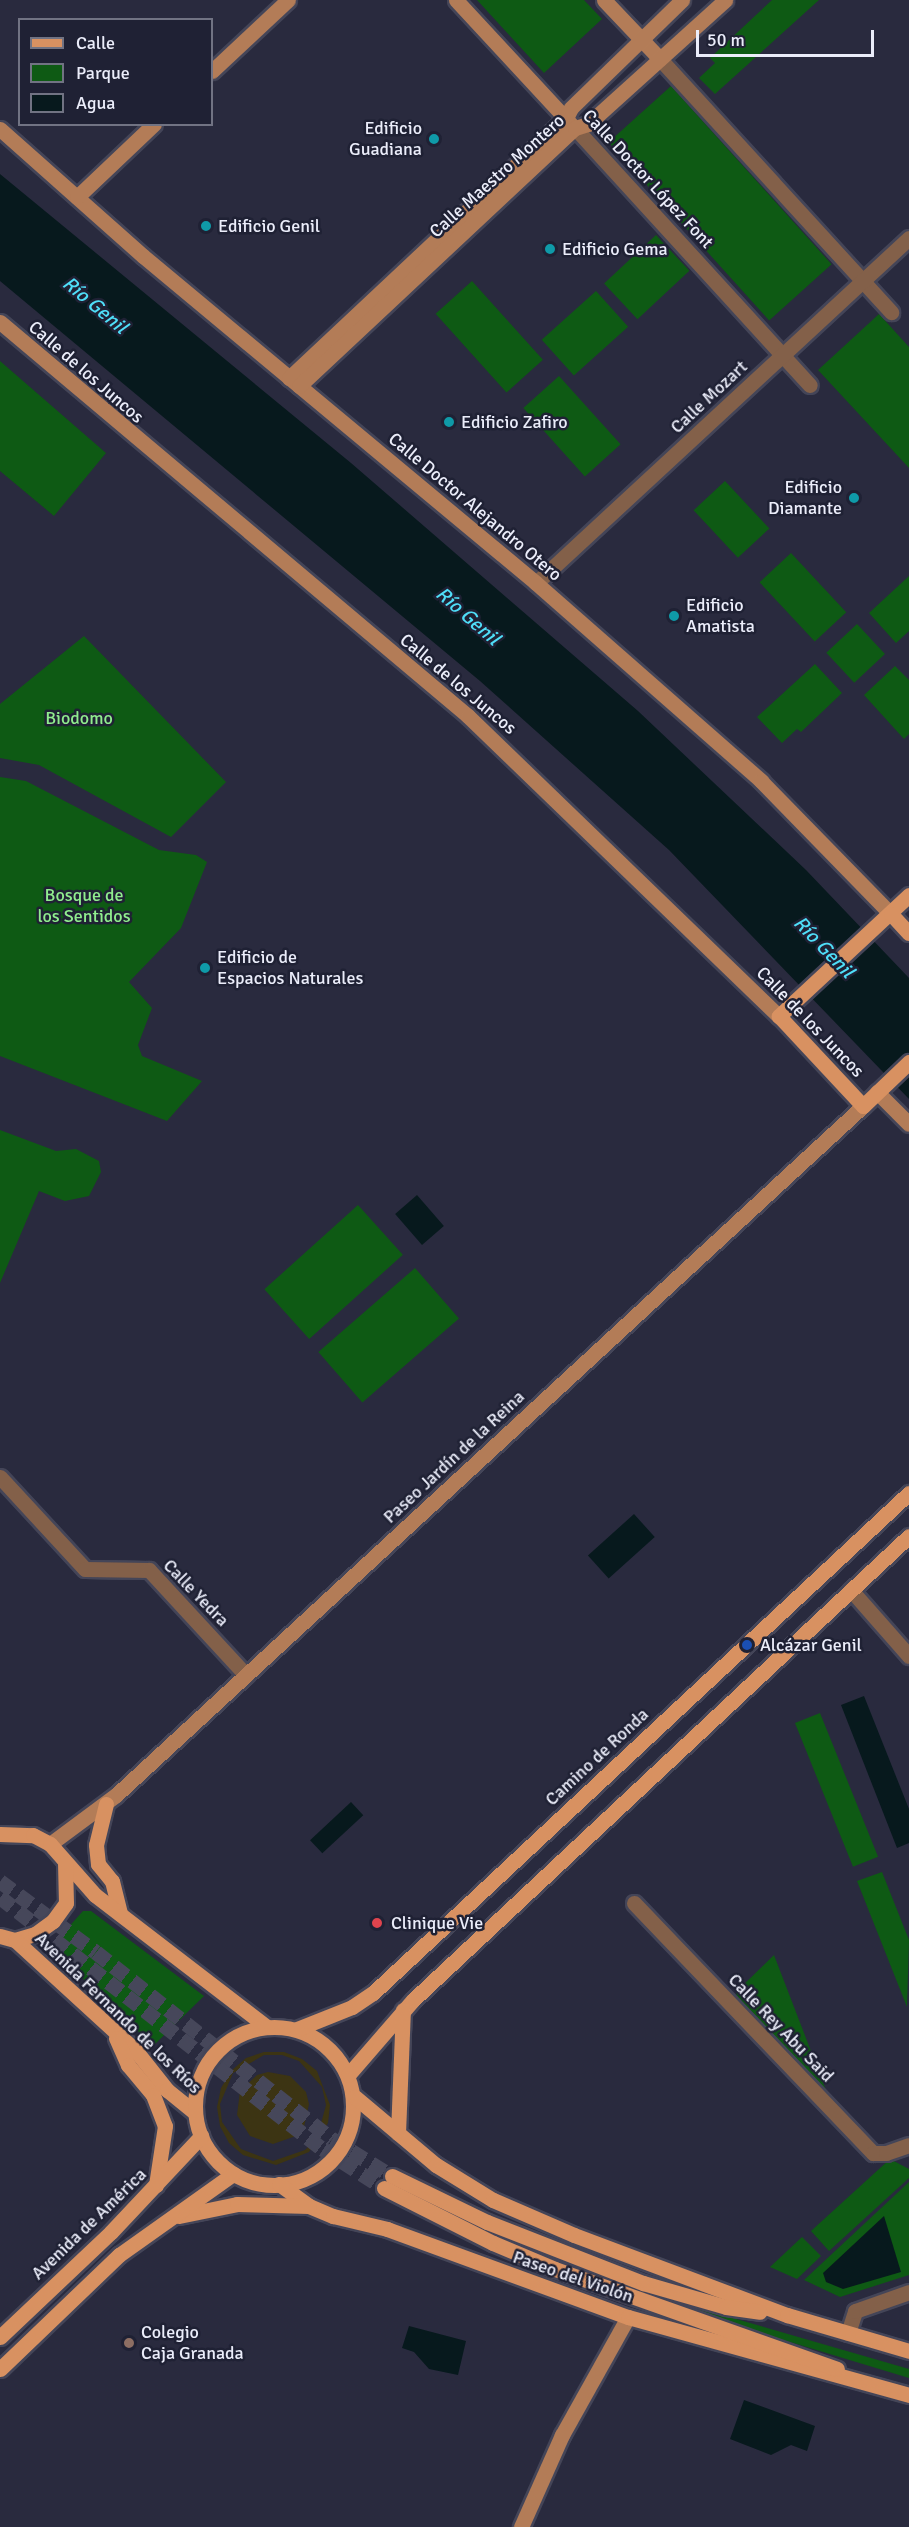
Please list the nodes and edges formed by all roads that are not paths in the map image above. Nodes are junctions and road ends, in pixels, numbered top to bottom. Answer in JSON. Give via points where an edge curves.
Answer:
{"nodes":[{"id":1,"x":288,"y":0,"type":"edge"},
{"id":2,"x":456,"y":0,"type":"edge"},
{"id":3,"x":604,"y":0,"type":"edge"},
{"id":4,"x":682,"y":0,"type":"edge"},
{"id":5,"x":725,"y":0,"type":"edge"},
{"id":6,"x":642,"y":41,"type":"junction"},
{"id":7,"x":660,"y":59,"type":"junction"},
{"id":8,"x":213,"y":70,"type":"edge"},
{"id":9,"x":570,"y":123,"type":"junction"},
{"id":10,"x":152,"y":126,"type":"edge"},
{"id":11,"x":0,"y":129,"type":"edge"},
{"id":12,"x":76,"y":197,"type":"junction"},
{"id":13,"x":909,"y":238,"type":"edge"},
{"id":14,"x":863,"y":282,"type":"junction"},
{"id":15,"x":891,"y":312,"type":"dead end"},
{"id":16,"x":0,"y":322,"type":"edge"},
{"id":17,"x":783,"y":355,"type":"junction"},
{"id":18,"x":294,"y":382,"type":"junction"},
{"id":19,"x":810,"y":385,"type":"dead end"},
{"id":20,"x":536,"y":583,"type":"junction"},
{"id":21,"x":909,"y":895,"type":"edge"},
{"id":22,"x":891,"y":914,"type":"junction"},
{"id":23,"x":909,"y":933,"type":"edge"},
{"id":24,"x":779,"y":1016,"type":"junction"},
{"id":25,"x":909,"y":1062,"type":"edge"},
{"id":26,"x":877,"y":1092,"type":"junction"},
{"id":27,"x":863,"y":1106,"type":"junction"},
{"id":28,"x":909,"y":1124,"type":"edge"},
{"id":29,"x":0,"y":1477,"type":"edge"},
{"id":30,"x":909,"y":1493,"type":"edge"},
{"id":31,"x":909,"y":1536,"type":"edge"},
{"id":32,"x":851,"y":1590,"type":"junction"},
{"id":33,"x":909,"y":1656,"type":"edge"},
{"id":34,"x":246,"y":1675,"type":"junction"},
{"id":35,"x":106,"y":1804,"type":"junction"},
{"id":36,"x":0,"y":1823,"type":"edge"},
{"id":37,"x":7,"y":1833,"type":"edge"},
{"id":38,"x":50,"y":1844,"type":"junction"},
{"id":39,"x":65,"y":1863,"type":"junction"},
{"id":40,"x":634,"y":1903,"type":"dead end"},
{"id":41,"x":120,"y":1914,"type":"junction"},
{"id":42,"x":7,"y":1938,"type":"edge"},
{"id":43,"x":404,"y":2010,"type":"junction"},
{"id":44,"x":267,"y":2027,"type":"junction"},
{"id":45,"x":297,"y":2029,"type":"junction"},
{"id":46,"x":112,"y":2030,"type":"junction"},
{"id":47,"x":348,"y":2075,"type":"junction"},
{"id":48,"x":355,"y":2097,"type":"junction"},
{"id":49,"x":195,"y":2113,"type":"junction"},
{"id":50,"x":398,"y":2133,"type":"junction"},
{"id":51,"x":201,"y":2136,"type":"junction"},
{"id":52,"x":909,"y":2145,"type":"edge"},
{"id":53,"x":232,"y":2174,"type":"junction"},
{"id":54,"x":279,"y":2184,"type":"junction"},
{"id":55,"x":155,"y":2188,"type":"junction"},
{"id":56,"x":309,"y":2206,"type":"junction"},
{"id":57,"x":171,"y":2217,"type":"junction"},
{"id":58,"x":909,"y":2292,"type":"edge"},
{"id":59,"x":787,"y":2315,"type":"junction"},
{"id":60,"x":627,"y":2317,"type":"junction"},
{"id":61,"x":848,"y":2333,"type":"junction"},
{"id":62,"x":0,"y":2337,"type":"edge"},
{"id":63,"x":909,"y":2351,"type":"edge"},
{"id":64,"x":0,"y":2369,"type":"edge"},
{"id":65,"x":864,"y":2381,"type":"junction"},
{"id":66,"x":909,"y":2395,"type":"edge"},
{"id":67,"x":521,"y":2527,"type":"edge"}],
"edges":[{"from":1,"to":8,"type":"main road"},
{"from":2,"to":9,"type":"main road","name":"Calle Doctor López Font"},
{"from":3,"to":6,"type":"main road"},
{"from":4,"to":6,"type":"main road","name":"Calle Maestro Montero"},
{"from":5,"to":7,"type":"main road","name":"Calle Maestro Montero"},
{"from":6,"to":7,"type":"main road"},
{"from":6,"to":9,"type":"main road","name":"Calle Maestro Montero","via":[[571,108]]},
{"from":7,"to":9,"type":"main road","name":"Calle Maestro Montero","via":[[588,124]]},
{"from":7,"to":14,"type":"street"},
{"from":9,"to":17,"type":"street","name":"Calle Doctor López Font"},
{"from":9,"to":18,"type":"main road","name":"Calle Maestro Montero"},
{"from":10,"to":12,"type":"main road"},
{"from":11,"to":12,"type":"main road","name":"Calle Doctor Alejandro Otero"},
{"from":12,"to":18,"type":"main road","name":"Calle Doctor Alejandro Otero"},
{"from":13,"to":14,"type":"street","name":"Calle Mozart"},
{"from":14,"to":15,"type":"street"},
{"from":14,"to":17,"type":"street","name":"Calle Mozart"},
{"from":16,"to":24,"type":"main road","name":"Calle de los Juncos","via":[[468,716]]},
{"from":17,"to":19,"type":"street","name":"Calle Doctor López Font"},
{"from":17,"to":20,"type":"street","name":"Calle Mozart"},
{"from":18,"to":20,"type":"main road","name":"Calle Doctor Alejandro Otero"},
{"from":20,"to":22,"type":"main road","name":"Calle Doctor Alejandro Otero","via":[[761,781]]},
{"from":21,"to":22,"type":"main road"},
{"from":22,"to":23,"type":"main road","name":"Calle Doctor Alejandro Otero"},
{"from":22,"to":24,"type":"main road"},
{"from":24,"to":27,"type":"main road","name":"Calle de los Juncos"},
{"from":25,"to":26,"type":"main road","name":"Paseo Jardín de la Reina"},
{"from":26,"to":27,"type":"main road","name":"Paseo Jardín de la Reina"},
{"from":26,"to":28,"type":"main road","name":"Calle de los Juncos"},
{"from":27,"to":34,"type":"main road","name":"Paseo Jardín de la Reina"},
{"from":29,"to":34,"type":"street","name":"Calle Yedra","via":[[85,1569],[148,1570]]},
{"from":30,"to":45,"type":"main road","name":"Camino de Ronda","via":[[374,1993],[352,2007]]},
{"from":31,"to":32,"type":"main road"},
{"from":32,"to":33,"type":"street"},
{"from":32,"to":43,"type":"main road"},
{"from":34,"to":35,"type":"main road","name":"Paseo Jardín de la Reina"},
{"from":35,"to":38,"type":"main road","name":"Paseo Jardín de la Reina"},
{"from":35,"to":41,"type":"main road","via":[[96,1845],[98,1864],[112,1881]]},
{"from":36,"to":37,"type":"main road"},
{"from":37,"to":38,"type":"main road","via":[[33,1835]]},
{"from":38,"to":39,"type":"main road"},
{"from":39,"to":41,"type":"main road","via":[[95,1895]]},
{"from":39,"to":42,"type":"main road","via":[[66,1904],[53,1921],[35,1934]]},
{"from":40,"to":52,"type":"street","name":"Calle Rey Abu Said","via":[[873,2153],[886,2154]]},
{"from":41,"to":44,"type":"main road"},
{"from":42,"to":46,"type":"main road","name":"Avenida Fernando de los Ríos"},
{"from":43,"to":47,"type":"main road"},
{"from":43,"to":50,"type":"main road"},
{"from":44,"to":45,"type":"main road"},
{"from":44,"to":49,"type":"main road","via":[[237,2034],[214,2052],[198,2083]]},
{"from":45,"to":47,"type":"main road","via":[[329,2049]]},
{"from":46,"to":49,"type":"main road","name":"Avenida Fernando de los Ríos","via":[[167,2090]]},
{"from":46,"to":55,"type":"main road","via":[[128,2065],[153,2095],[165,2126]]},
{"from":47,"to":48,"type":"main road"},
{"from":48,"to":50,"type":"main road","name":"Paseo del Violón"},
{"from":48,"to":54,"type":"main road","via":[[352,2126],[340,2152],[322,2170],[299,2181]]},
{"from":49,"to":51,"type":"main road"},
{"from":50,"to":59,"type":"main road","name":"Paseo del Violón","via":[[436,2165],[493,2200],[574,2235]]},
{"from":51,"to":53,"type":"main road","via":[[213,2156]]},
{"from":51,"to":55,"type":"main road","name":"Avenida de América"},
{"from":53,"to":54,"type":"main road","via":[[255,2183]]},
{"from":53,"to":57,"type":"main road"},
{"from":54,"to":56,"type":"main road","name":"Paseo del Violón"},
{"from":55,"to":62,"type":"main road","name":"Avenida de América"},
{"from":56,"to":57,"type":"main road","via":[[237,2205]]},
{"from":56,"to":60,"type":"main road","name":"Paseo del Violón","via":[[387,2229]]},
{"from":57,"to":64,"type":"main road","via":[[119,2255]]},
{"from":58,"to":61,"type":"street","via":[[855,2311]]},
{"from":59,"to":61,"type":"main road","name":"Paseo del Violón"},
{"from":59,"to":65,"type":"main road","name":"Paseo del Violón","via":[[726,2307],[643,2283],[388,2182],[492,2243],[555,2269],[817,2360]]},
{"from":60,"to":65,"type":"main road","name":"Paseo del Violón"},
{"from":60,"to":67,"type":"main road","via":[[558,2444]]},
{"from":61,"to":63,"type":"main road","name":"Paseo del Violón"},
{"from":65,"to":66,"type":"main road","name":"Paseo del Violón"}]}
